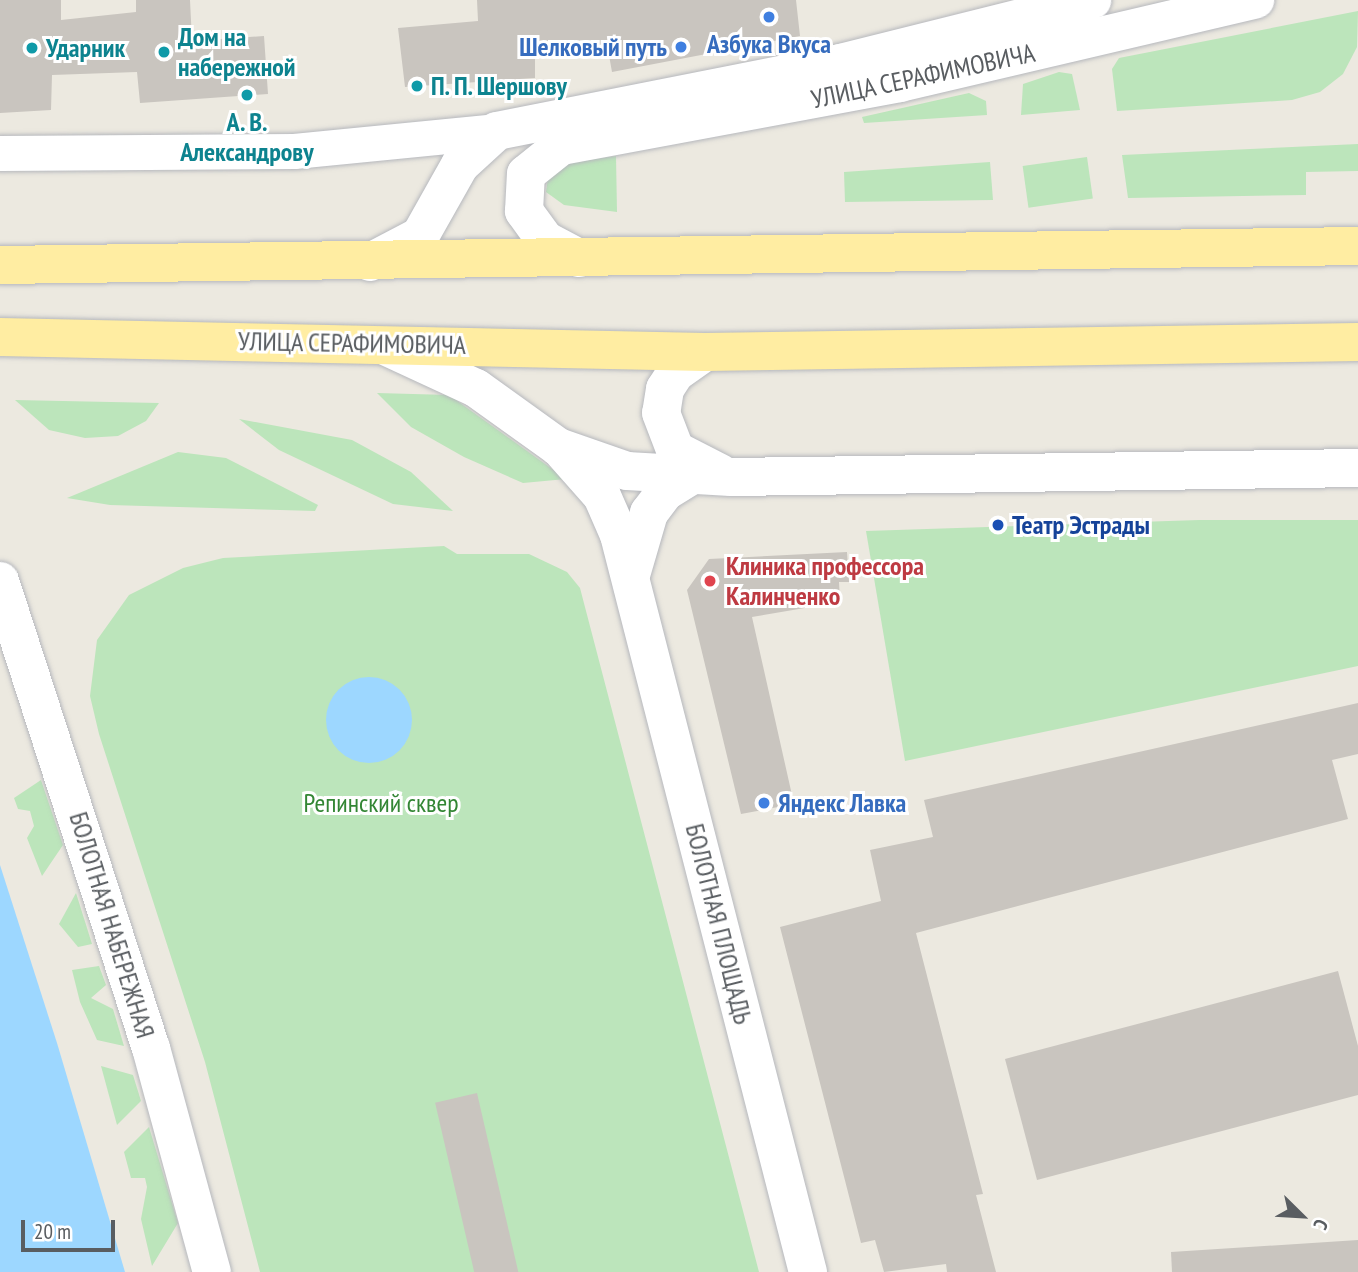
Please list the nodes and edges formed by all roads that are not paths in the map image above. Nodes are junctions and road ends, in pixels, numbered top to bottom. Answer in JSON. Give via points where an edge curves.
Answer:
{"nodes":[{"id":1,"x":1093,"y":0,"type":"edge"},
{"id":2,"x":1255,"y":0,"type":"edge"},
{"id":3,"x":1142,"y":15,"type":"edge"},
{"id":4,"x":497,"y":131,"type":"junction"},
{"id":5,"x":0,"y":153,"type":"edge"},
{"id":6,"x":1358,"y":246,"type":"edge"},
{"id":7,"x":579,"y":258,"type":"junction"},
{"id":8,"x":368,"y":263,"type":"junction"},
{"id":9,"x":0,"y":265,"type":"edge"},
{"id":10,"x":0,"y":337,"type":"edge"},
{"id":11,"x":1358,"y":342,"type":"edge"},
{"id":12,"x":380,"y":344,"type":"junction"},
{"id":13,"x":705,"y":352,"type":"junction"},
{"id":14,"x":558,"y":447,"type":"junction"},
{"id":15,"x":1358,"y":468,"type":"edge"},
{"id":16,"x":691,"y":476,"type":"junction"},
{"id":17,"x":732,"y":477,"type":"junction"},
{"id":18,"x":631,"y":575,"type":"junction"},
{"id":19,"x":0,"y":581,"type":"edge"},
{"id":20,"x":212,"y":1272,"type":"edge"},
{"id":21,"x":808,"y":1272,"type":"edge"}],
"edges":[{"from":1,"to":4,"type":"main road","name":"УЛИЦА СЕРАФИМОВИЧА","via":[[840,63]]},
{"from":2,"to":3,"type":"main road","name":"УЛИЦА СЕРАФИМОВИЧА"},
{"from":3,"to":7,"type":"main road","name":"УЛИЦА СЕРАФИМОВИЧА","via":[[873,89],[589,139],[539,159],[523,192],[531,227]]},
{"from":4,"to":5,"type":"street","via":[[294,151]]},
{"from":4,"to":8,"type":"main road","via":[[460,165],[420,236]]},
{"from":6,"to":7,"type":"main road"},
{"from":7,"to":8,"type":"main road"},
{"from":8,"to":9,"type":"main road"},
{"from":10,"to":12,"type":"main road","name":"УЛИЦА СЕРАФИМОВИЧА"},
{"from":11,"to":13,"type":"main road","name":"УЛИЦА СЕРАФИМОВИЧА"},
{"from":12,"to":13,"type":"main road","name":"УЛИЦА СЕРАФИМОВИЧА"},
{"from":12,"to":14,"type":"main road","via":[[465,381]]},
{"from":13,"to":17,"type":"main road","via":[[665,389],[665,436],[694,463]]},
{"from":14,"to":16,"type":"main road","via":[[627,471]]},
{"from":14,"to":18,"type":"main road","name":"БОЛОТНАЯ ПЛОЩАДЬ","via":[[602,496]]},
{"from":15,"to":17,"type":"main road"},
{"from":16,"to":17,"type":"main road"},
{"from":16,"to":18,"type":"main road","via":[[666,492],[649,513]]},
{"from":18,"to":21,"type":"main road","name":"БОЛОТНАЯ ПЛОЩАДЬ"},
{"from":19,"to":20,"type":"main road","name":"БОЛОТНАЯ НАБЕРЕЖНАЯ","via":[[151,1048]]}]}
